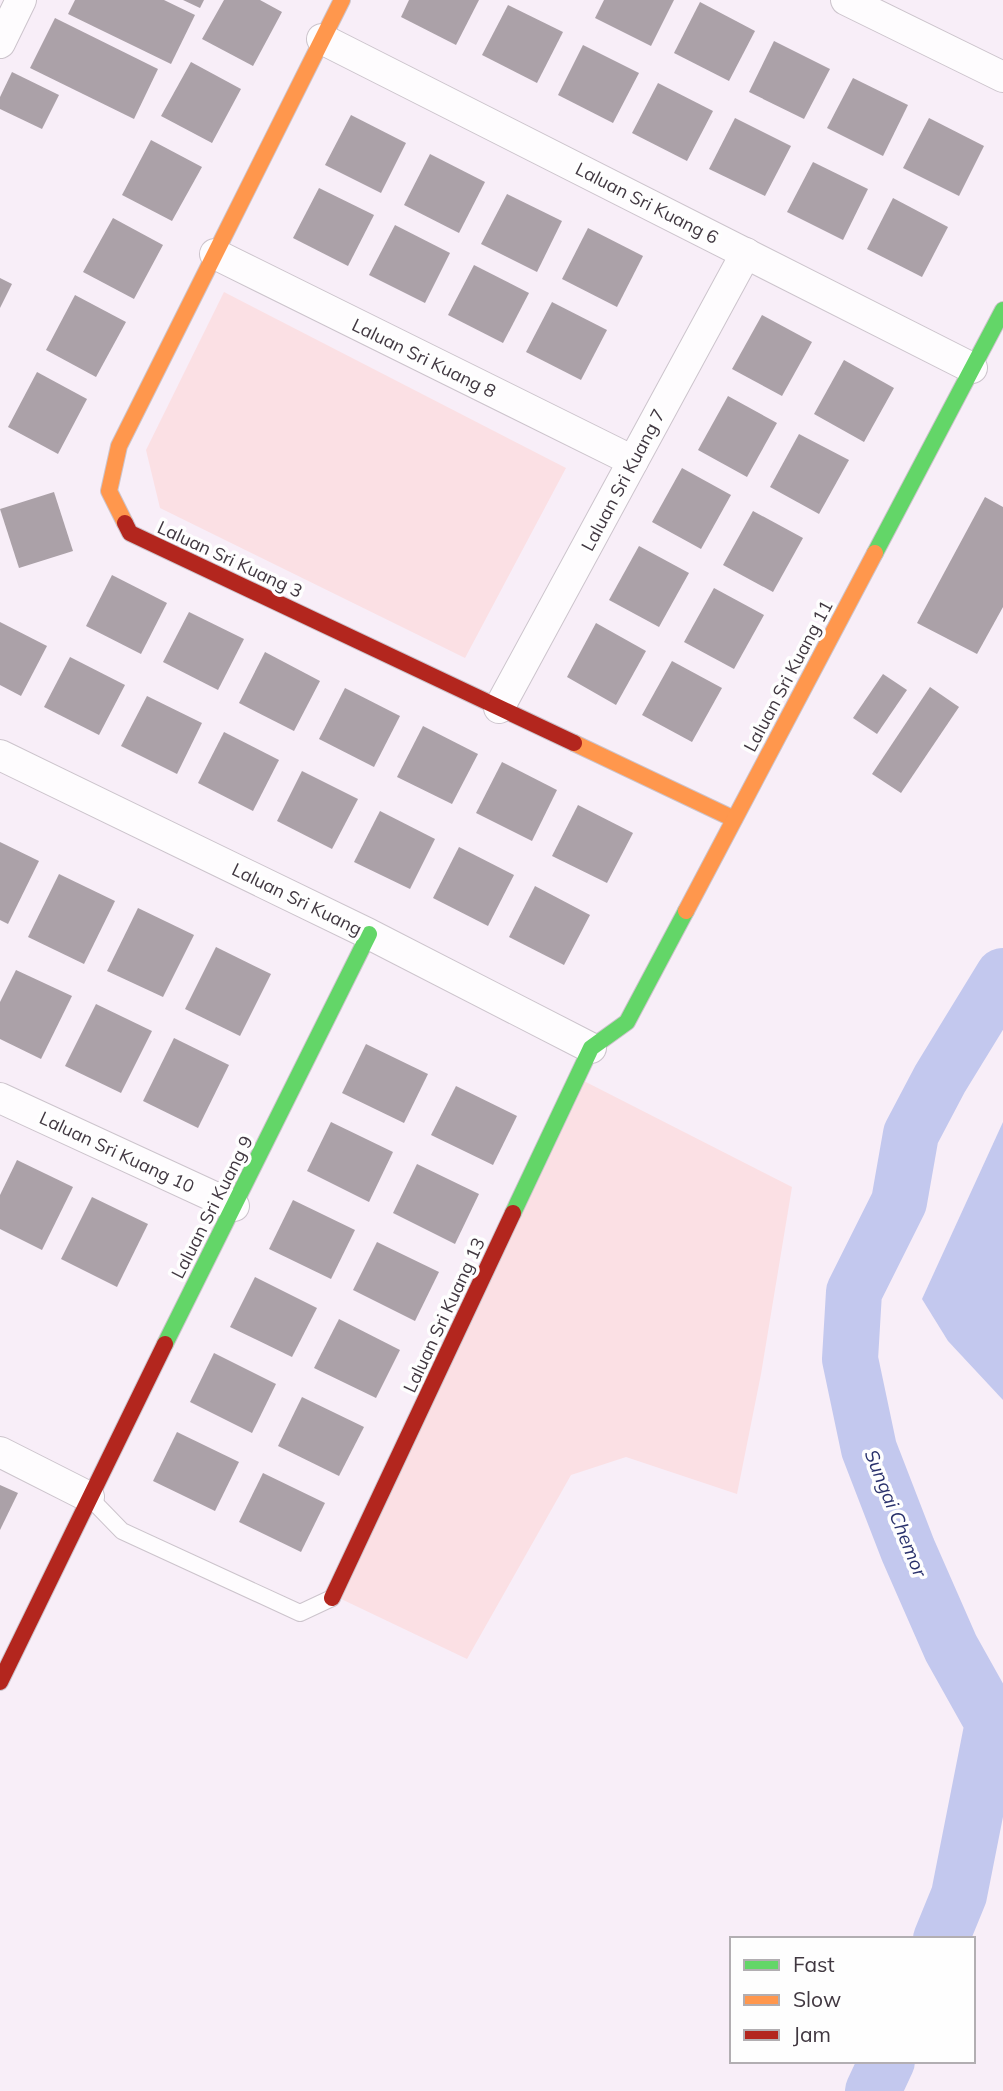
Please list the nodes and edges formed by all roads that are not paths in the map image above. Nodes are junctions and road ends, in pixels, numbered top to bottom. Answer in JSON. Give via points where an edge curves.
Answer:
{"nodes":[{"id":1,"x":21,"y":0,"type":"edge"},
{"id":2,"x":342,"y":0,"type":"edge"},
{"id":3,"x":846,"y":0,"type":"edge"},
{"id":4,"x":322,"y":39,"type":"junction"},
{"id":5,"x":0,"y":43,"type":"edge"},
{"id":6,"x":1003,"y":77,"type":"edge"},
{"id":7,"x":746,"y":253,"type":"junction"},
{"id":8,"x":215,"y":254,"type":"junction"},
{"id":9,"x":1003,"y":310,"type":"edge"},
{"id":10,"x":972,"y":368,"type":"junction"},
{"id":11,"x":633,"y":461,"type":"junction"},
{"id":12,"x":499,"y":708,"type":"junction"},
{"id":13,"x":0,"y":755,"type":"edge"},
{"id":14,"x":734,"y":819,"type":"junction"},
{"id":15,"x":369,"y":934,"type":"junction"},
{"id":16,"x":591,"y":1048,"type":"junction"},
{"id":17,"x":0,"y":1098,"type":"edge"},
{"id":18,"x":234,"y":1206,"type":"junction"},
{"id":19,"x":0,"y":1452,"type":"edge"},
{"id":20,"x":89,"y":1497,"type":"junction"},
{"id":21,"x":332,"y":1598,"type":"joint"},
{"id":22,"x":0,"y":1682,"type":"edge"}],
"edges":[{"from":1,"to":5,"type":"street"},
{"from":2,"to":4,"type":"street","name":"Laluan Sri Kuang 3"},
{"from":3,"to":6,"type":"street"},
{"from":4,"to":7,"type":"street","name":"Laluan Sri Kuang 6"},
{"from":4,"to":8,"type":"street","name":"Laluan Sri Kuang 3"},
{"from":7,"to":10,"type":"street","name":"Laluan Sri Kuang 6"},
{"from":7,"to":11,"type":"street","name":"Laluan Sri Kuang 7"},
{"from":8,"to":11,"type":"street","name":"Laluan Sri Kuang 8"},
{"from":8,"to":12,"type":"street","name":"Laluan Sri Kuang 3","via":[[119,446],[109,491],[130,533]]},
{"from":9,"to":10,"type":"street","name":"Laluan Sri Kuang 11"},
{"from":10,"to":14,"type":"street","name":"Laluan Sri Kuang 11"},
{"from":11,"to":12,"type":"street","name":"Laluan Sri Kuang 7"},
{"from":12,"to":14,"type":"street","name":"Laluan Sri Kuang 3"},
{"from":13,"to":15,"type":"street","name":"Laluan Sri Kuang"},
{"from":14,"to":16,"type":"street","name":"Laluan Sri Kuang 11","via":[[627,1022]]},
{"from":15,"to":16,"type":"street","name":"Laluan Sri Kuang"},
{"from":15,"to":18,"type":"street","name":"Laluan Sri Kuang 9"},
{"from":16,"to":21,"type":"street","name":"Laluan Sri Kuang 13"},
{"from":17,"to":18,"type":"street","name":"Laluan Sri Kuang 10"},
{"from":18,"to":20,"type":"street","name":"Laluan Sri Kuang 9"},
{"from":19,"to":20,"type":"street"},
{"from":20,"to":21,"type":"lane","via":[[122,1531],[300,1613]]},
{"from":20,"to":22,"type":"street","name":"Laluan Sri Kuang 9"}]}
